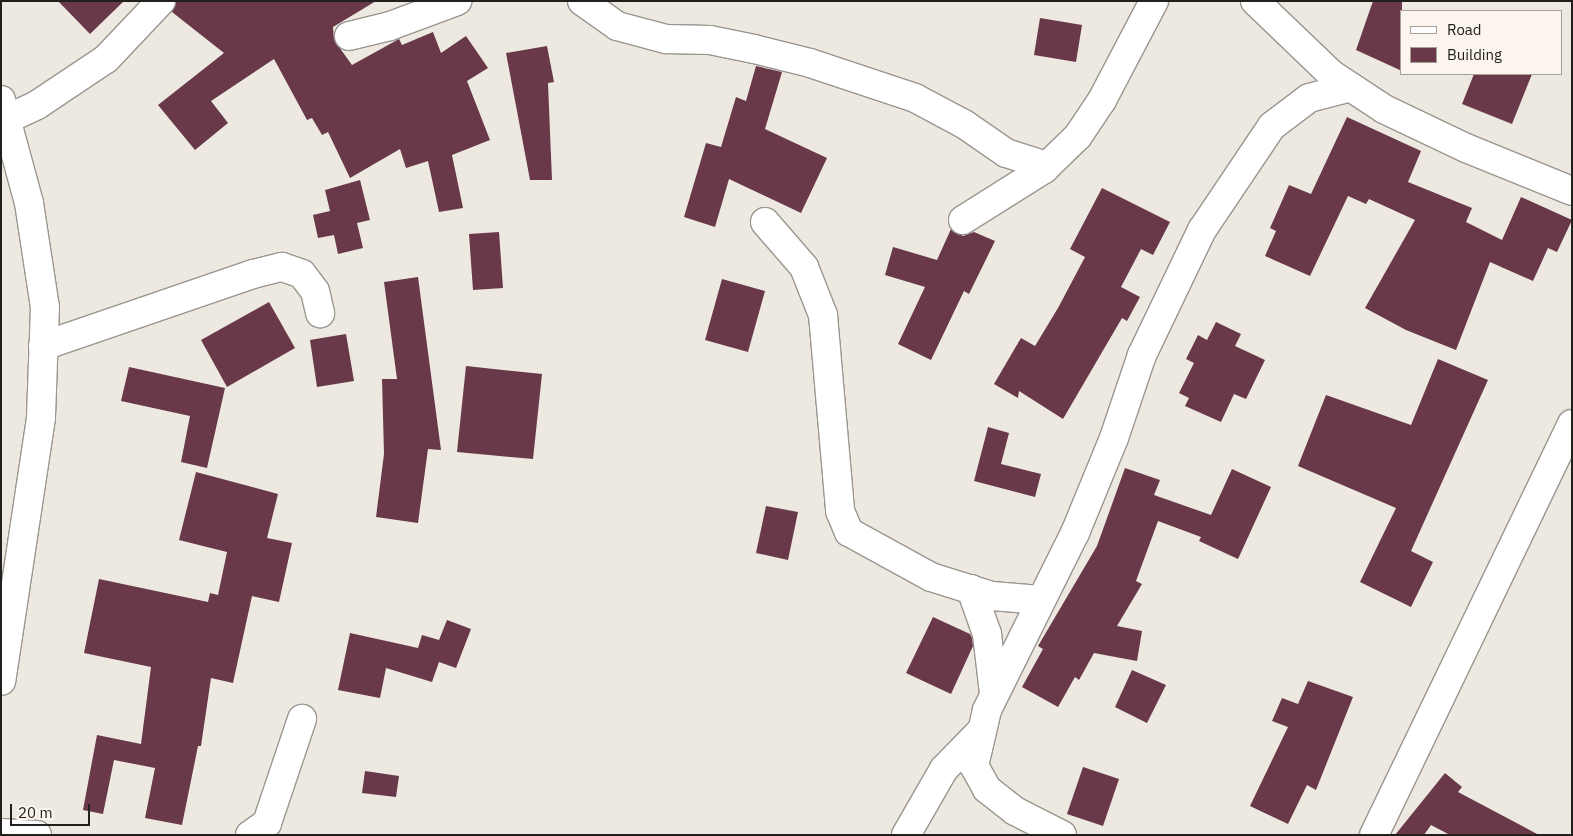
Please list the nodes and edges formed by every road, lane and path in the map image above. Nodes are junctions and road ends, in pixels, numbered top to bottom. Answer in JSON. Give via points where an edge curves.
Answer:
{"nodes":[{"id":1,"x":161,"y":1,"type":"edge"},
{"id":2,"x":457,"y":1,"type":"edge"},
{"id":3,"x":582,"y":1,"type":"edge"},
{"id":4,"x":1154,"y":1,"type":"edge"},
{"id":5,"x":1255,"y":1,"type":"edge"},
{"id":6,"x":349,"y":36,"type":"dead end"},
{"id":7,"x":1352,"y":87,"type":"junction"},
{"id":8,"x":3,"y":119,"type":"edge"},
{"id":9,"x":1047,"y":166,"type":"junction"},
{"id":10,"x":1572,"y":191,"type":"edge"},
{"id":11,"x":962,"y":220,"type":"dead end"},
{"id":12,"x":765,"y":222,"type":"dead end"},
{"id":13,"x":320,"y":313,"type":"dead end"},
{"id":14,"x":43,"y":346,"type":"junction"},
{"id":15,"x":1572,"y":424,"type":"edge"},
{"id":16,"x":971,"y":589,"type":"junction"},
{"id":17,"x":1041,"y":600,"type":"junction"},
{"id":18,"x":1,"y":680,"type":"edge"},
{"id":19,"x":994,"y":695,"type":"junction"},
{"id":20,"x":302,"y":718,"type":"dead end"},
{"id":21,"x":982,"y":730,"type":"junction"},
{"id":22,"x":1,"y":833,"type":"edge"},
{"id":23,"x":37,"y":835,"type":"edge"},
{"id":24,"x":250,"y":835,"type":"edge"},
{"id":25,"x":906,"y":835,"type":"edge"},
{"id":26,"x":1062,"y":835,"type":"edge"},
{"id":27,"x":1374,"y":835,"type":"edge"}],
"edges":[{"from":1,"to":8,"type":"street","via":[[106,59],[37,105]]},
{"from":2,"to":6,"type":"street","via":[[390,26]]},
{"from":3,"to":9,"type":"street","via":[[616,26],[666,39],[710,40],[754,49],[915,98],[964,124],[1006,153]]},
{"from":4,"to":9,"type":"street","via":[[1102,100],[1078,136]]},
{"from":5,"to":7,"type":"street","via":[[1331,74]]},
{"from":7,"to":10,"type":"street","via":[[1384,109],[1466,148]]},
{"from":7,"to":17,"type":"street","via":[[1309,98],[1272,126],[1202,230],[1142,355],[1098,479]]},
{"from":8,"to":14,"type":"street","via":[[28,203],[45,307]]},
{"from":9,"to":11,"type":"street"},
{"from":12,"to":16,"type":"street","via":[[804,267],[823,315],[840,511],[849,532],[931,577]]},
{"from":13,"to":14,"type":"street","via":[[314,291],[302,274],[282,267]]},
{"from":14,"to":18,"type":"street","via":[[41,418]]},
{"from":15,"to":27,"type":"street"},
{"from":16,"to":17,"type":"street","via":[[992,596]]},
{"from":16,"to":19,"type":"street","via":[[987,634]]},
{"from":17,"to":19,"type":"street"},
{"from":19,"to":21,"type":"street"},
{"from":20,"to":24,"type":"street","via":[[267,823]]},
{"from":21,"to":25,"type":"street","via":[[944,769]]},
{"from":21,"to":26,"type":"street","via":[[974,766],[987,790],[1015,811]]},
{"from":22,"to":23,"type":"street"}]}
